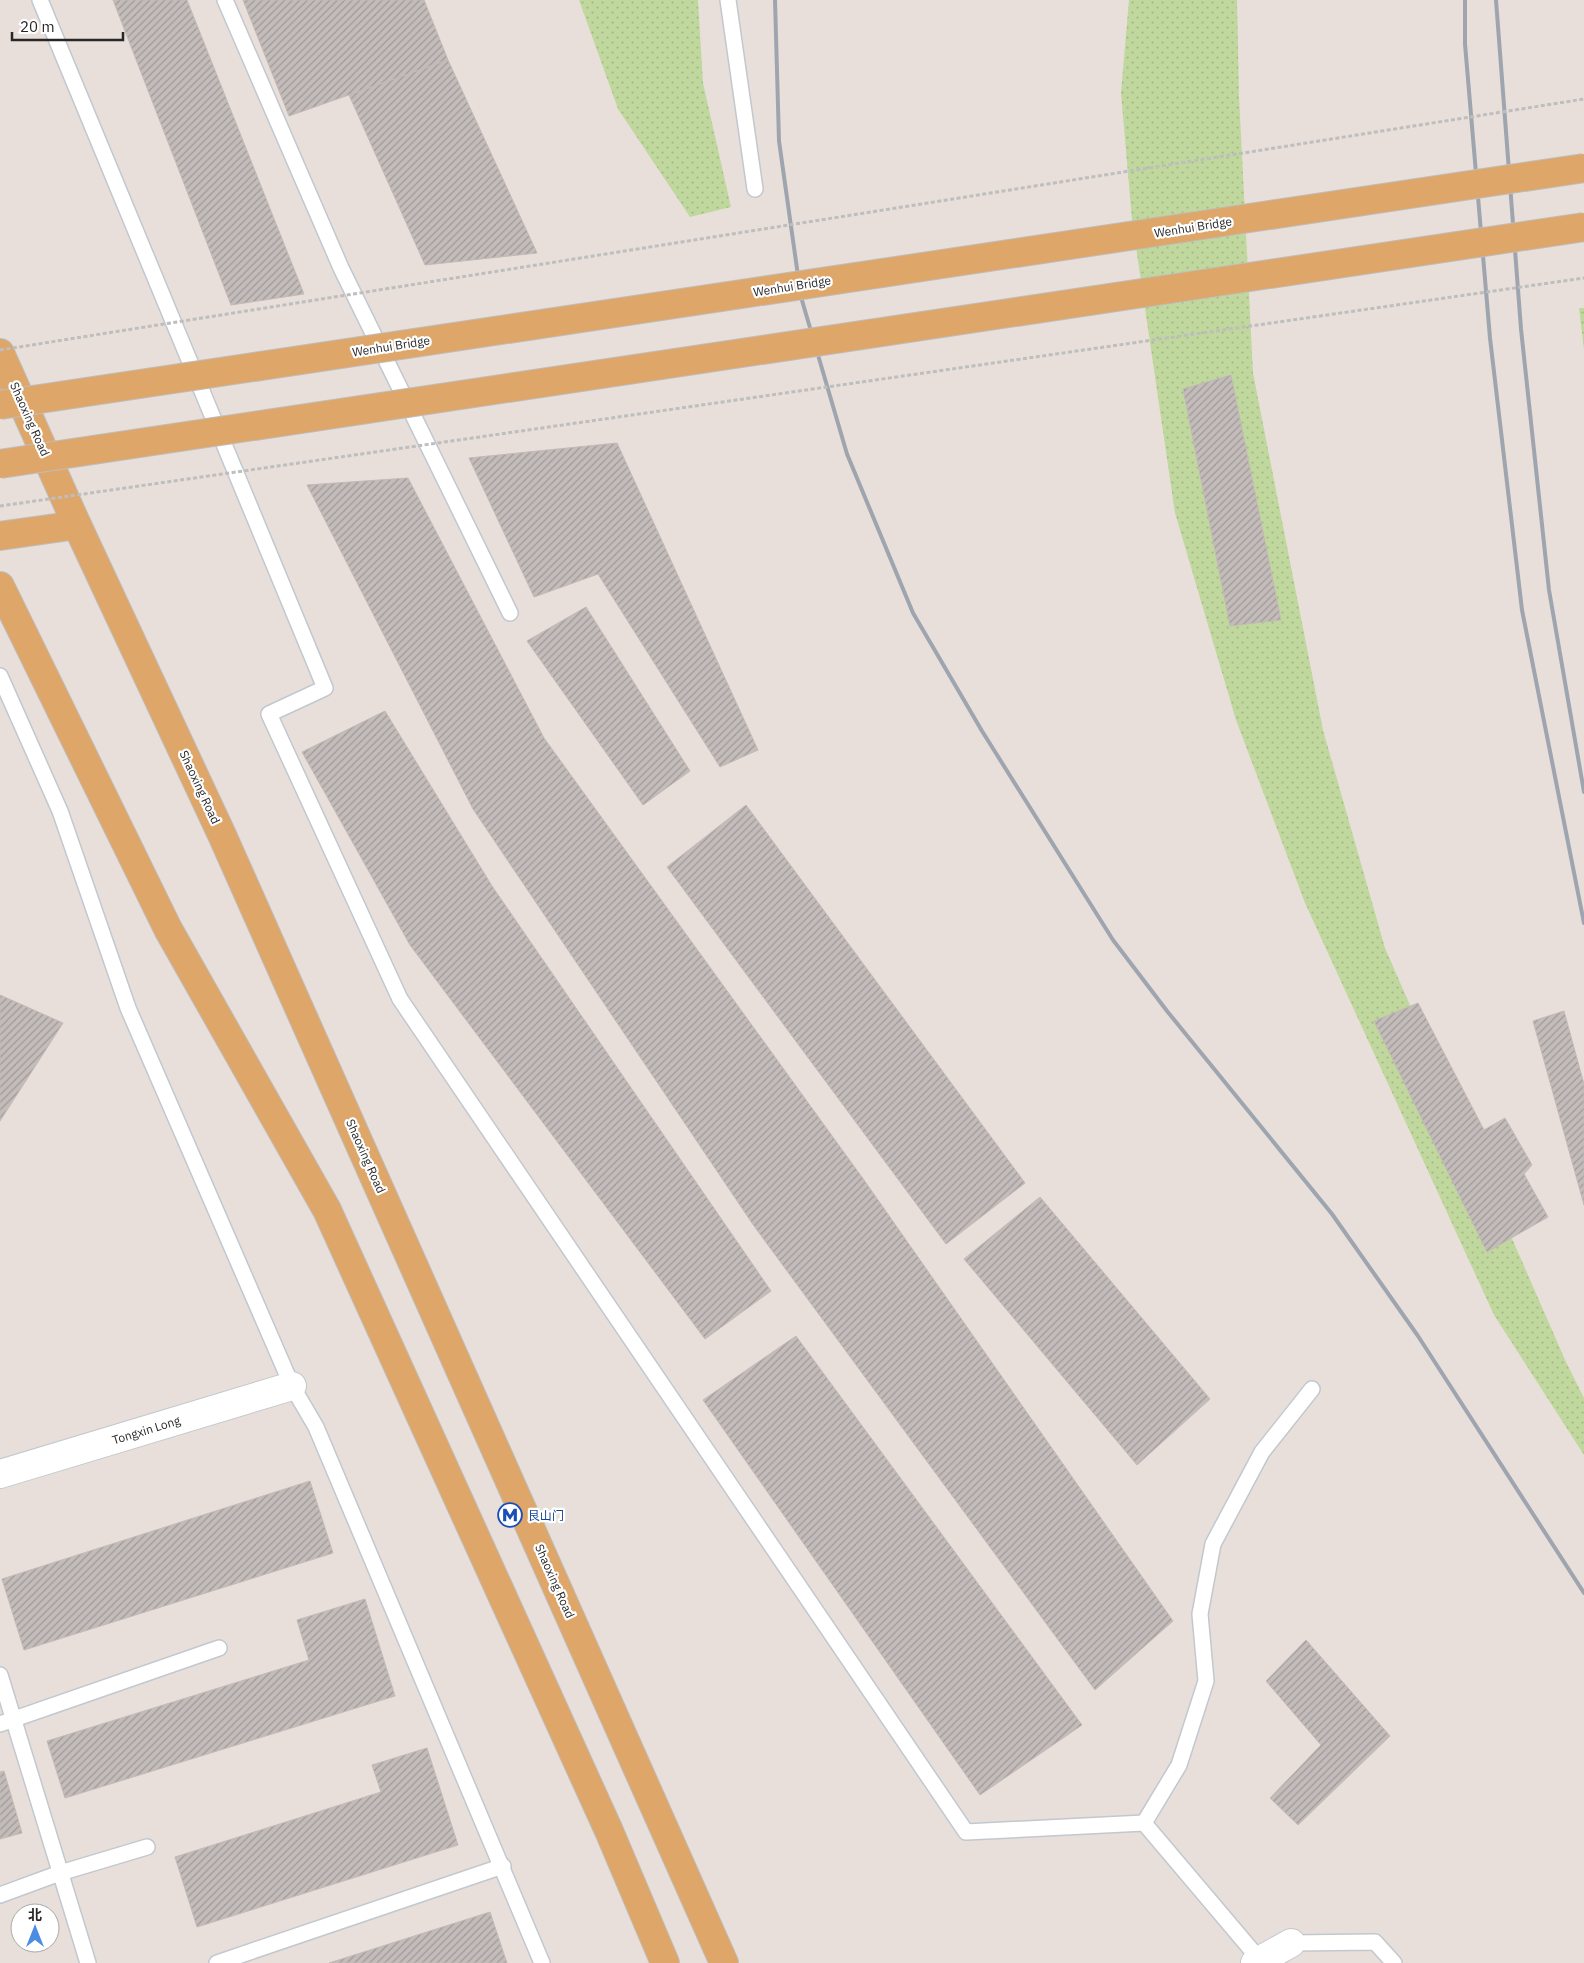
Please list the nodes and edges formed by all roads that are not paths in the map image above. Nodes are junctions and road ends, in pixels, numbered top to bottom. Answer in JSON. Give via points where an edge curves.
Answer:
{"nodes":[{"id":1,"x":40,"y":0,"type":"edge"},
{"id":2,"x":225,"y":0,"type":"edge"},
{"id":3,"x":728,"y":0,"type":"edge"},
{"id":4,"x":1584,"y":168,"type":"edge"},
{"id":5,"x":755,"y":189,"type":"dead end"},
{"id":6,"x":1584,"y":227,"type":"edge"},
{"id":7,"x":0,"y":351,"type":"edge"},
{"id":8,"x":0,"y":405,"type":"edge"},
{"id":9,"x":0,"y":464,"type":"edge"},
{"id":10,"x":77,"y":526,"type":"junction"},
{"id":11,"x":0,"y":536,"type":"edge"},
{"id":12,"x":0,"y":586,"type":"edge"},
{"id":13,"x":510,"y":613,"type":"dead end"},
{"id":14,"x":0,"y":676,"type":"edge"},
{"id":15,"x":292,"y":1386,"type":"junction"},
{"id":16,"x":1312,"y":1389,"type":"dead end"},
{"id":17,"x":0,"y":1474,"type":"edge"},
{"id":18,"x":219,"y":1648,"type":"dead end"},
{"id":19,"x":0,"y":1675,"type":"edge"},
{"id":20,"x":7,"y":1722,"type":"edge"},
{"id":21,"x":1144,"y":1823,"type":"junction"},
{"id":22,"x":147,"y":1847,"type":"dead end"},
{"id":23,"x":503,"y":1866,"type":"junction"},
{"id":24,"x":60,"y":1873,"type":"junction"},
{"id":25,"x":0,"y":1894,"type":"edge"},
{"id":26,"x":1291,"y":1943,"type":"joint"},
{"id":27,"x":1257,"y":1962,"type":"edge"},
{"id":28,"x":88,"y":1963,"type":"edge"},
{"id":29,"x":217,"y":1963,"type":"edge"},
{"id":30,"x":542,"y":1963,"type":"edge"},
{"id":31,"x":665,"y":1963,"type":"edge"},
{"id":32,"x":724,"y":1963,"type":"edge"},
{"id":33,"x":1394,"y":1963,"type":"edge"}],
"edges":[{"from":1,"to":21,"type":"lane","via":[[325,688],[269,714],[400,999],[966,1832]]},
{"from":2,"to":13,"type":"lane","via":[[342,268]]},
{"from":3,"to":5,"type":"lane"},
{"from":4,"to":8,"type":"main road","name":"Wenhui Bridge","bridge":true},
{"from":6,"to":9,"type":"main road","bridge":true},
{"from":7,"to":10,"type":"main road","name":"Shaoxing Road"},
{"from":10,"to":11,"type":"main road"},
{"from":10,"to":32,"type":"main road","name":"Shaoxing Road","via":[[222,835]]},
{"from":12,"to":31,"type":"main road","via":[[168,929],[327,1210]]},
{"from":14,"to":15,"type":"lane","via":[[60,812],[128,1008]]},
{"from":15,"to":17,"type":"street","name":"Tongxin Long"},
{"from":15,"to":23,"type":"lane","via":[[316,1427]]},
{"from":16,"to":21,"type":"lane","via":[[1262,1452],[1214,1544],[1200,1614],[1206,1681],[1178,1765]]},
{"from":18,"to":20,"type":"lane"},
{"from":19,"to":20,"type":"lane"},
{"from":20,"to":24,"type":"lane"},
{"from":21,"to":27,"type":"lane"},
{"from":22,"to":24,"type":"lane"},
{"from":23,"to":29,"type":"lane"},
{"from":23,"to":30,"type":"lane"},
{"from":24,"to":25,"type":"lane"},
{"from":24,"to":28,"type":"lane"},
{"from":26,"to":27,"type":"street"},
{"from":26,"to":33,"type":"lane","via":[[1375,1942]]}]}
